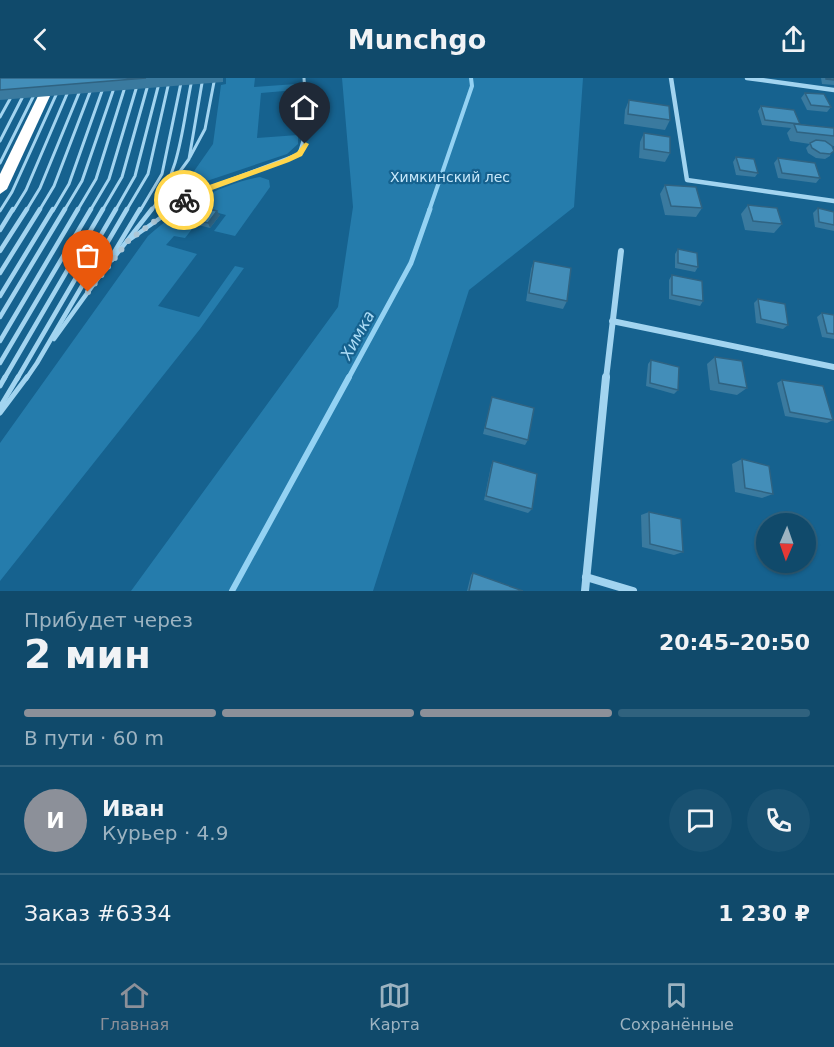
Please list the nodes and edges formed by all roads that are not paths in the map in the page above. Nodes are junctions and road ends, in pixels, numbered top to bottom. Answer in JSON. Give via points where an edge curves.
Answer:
{"nodes":[{"id":1,"x":182,"y":78,"type":"edge"},
{"id":2,"x":304,"y":78,"type":"edge"},
{"id":3,"x":671,"y":78,"type":"edge"},
{"id":4,"x":747,"y":78,"type":"edge"},
{"id":5,"x":214,"y":82,"type":"dead end"},
{"id":6,"x":202,"y":83,"type":"dead end"},
{"id":7,"x":191,"y":84,"type":"dead end"},
{"id":8,"x":168,"y":86,"type":"dead end"},
{"id":9,"x":158,"y":87,"type":"dead end"},
{"id":10,"x":147,"y":88,"type":"edge"},
{"id":11,"x":136,"y":89,"type":"edge"},
{"id":12,"x":113,"y":90,"type":"edge"},
{"id":13,"x":124,"y":90,"type":"edge"},
{"id":14,"x":834,"y":90,"type":"edge"},
{"id":15,"x":102,"y":91,"type":"edge"},
{"id":16,"x":90,"y":92,"type":"edge"},
{"id":17,"x":79,"y":93,"type":"edge"},
{"id":18,"x":67,"y":94,"type":"edge"},
{"id":19,"x":44,"y":96,"type":"junction"},
{"id":20,"x":22,"y":98,"type":"edge"},
{"id":21,"x":10,"y":99,"type":"edge"},
{"id":22,"x":0,"y":117,"type":"edge"},
{"id":23,"x":0,"y":141,"type":"edge"},
{"id":24,"x":189,"y":159,"type":"junction"},
{"id":25,"x":0,"y":163,"type":"edge"},
{"id":26,"x":0,"y":189,"type":"edge"},
{"id":27,"x":198,"y":192,"type":"junction"},
{"id":28,"x":165,"y":193,"type":"junction"},
{"id":29,"x":834,"y":201,"type":"edge"},
{"id":30,"x":0,"y":211,"type":"edge"},
{"id":31,"x":0,"y":230,"type":"edge"},
{"id":32,"x":129,"y":240,"type":"junction"},
{"id":33,"x":0,"y":251,"type":"edge"},
{"id":34,"x":621,"y":251,"type":"dead end"},
{"id":35,"x":0,"y":273,"type":"edge"},
{"id":36,"x":101,"y":274,"type":"junction"},
{"id":37,"x":0,"y":296,"type":"edge"},
{"id":38,"x":0,"y":317,"type":"edge"},
{"id":39,"x":612,"y":321,"type":"junction"},
{"id":40,"x":0,"y":341,"type":"edge"},
{"id":41,"x":0,"y":363,"type":"edge"},
{"id":42,"x":37,"y":363,"type":"junction"},
{"id":43,"x":834,"y":367,"type":"edge"},
{"id":44,"x":0,"y":386,"type":"edge"},
{"id":45,"x":0,"y":407,"type":"edge"},
{"id":46,"x":0,"y":413,"type":"edge"},
{"id":47,"x":586,"y":577,"type":"junction"},
{"id":48,"x":585,"y":591,"type":"edge"},
{"id":49,"x":633,"y":591,"type":"edge"}],
"edges":[{"from":1,"to":36,"type":"lane","via":[[162,174]]},
{"from":2,"to":27,"type":"lane","via":[[306,135],[299,154]]},
{"from":3,"to":29,"type":"street","via":[[687,180]]},
{"from":4,"to":14,"type":"street"},
{"from":5,"to":24,"type":"lane","via":[[206,131]]},
{"from":6,"to":24,"type":"lane"},
{"from":7,"to":28,"type":"lane","via":[[174,172]]},
{"from":8,"to":42,"type":"lane","via":[[148,174]]},
{"from":9,"to":45,"type":"lane","via":[[135,176]]},
{"from":10,"to":44,"type":"lane","via":[[122,177]]},
{"from":11,"to":41,"type":"lane","via":[[109,179]]},
{"from":12,"to":38,"type":"lane","via":[[82,181]]},
{"from":13,"to":40,"type":"lane","via":[[96,179]]},
{"from":15,"to":37,"type":"lane","via":[[69,183]]},
{"from":16,"to":35,"type":"lane","via":[[54,186]]},
{"from":17,"to":33,"type":"lane","via":[[40,188]]},
{"from":18,"to":31,"type":"lane","via":[[26,190]]},
{"from":19,"to":25,"type":"lane"},
{"from":19,"to":26,"type":"highway"},
{"from":19,"to":30,"type":"lane","via":[[12,192]]},
{"from":20,"to":23,"type":"lane"},
{"from":21,"to":22,"type":"lane"},
{"from":24,"to":28,"type":"lane"},
{"from":27,"to":28,"type":"lane"},
{"from":27,"to":32,"type":"lane"},
{"from":28,"to":32,"type":"lane"},
{"from":32,"to":36,"type":"lane"},
{"from":34,"to":39,"type":"street"},
{"from":36,"to":42,"type":"lane"},
{"from":39,"to":43,"type":"street"},
{"from":39,"to":47,"type":"street"},
{"from":42,"to":46,"type":"lane"},
{"from":47,"to":48,"type":"street"},
{"from":47,"to":49,"type":"street"}]}
